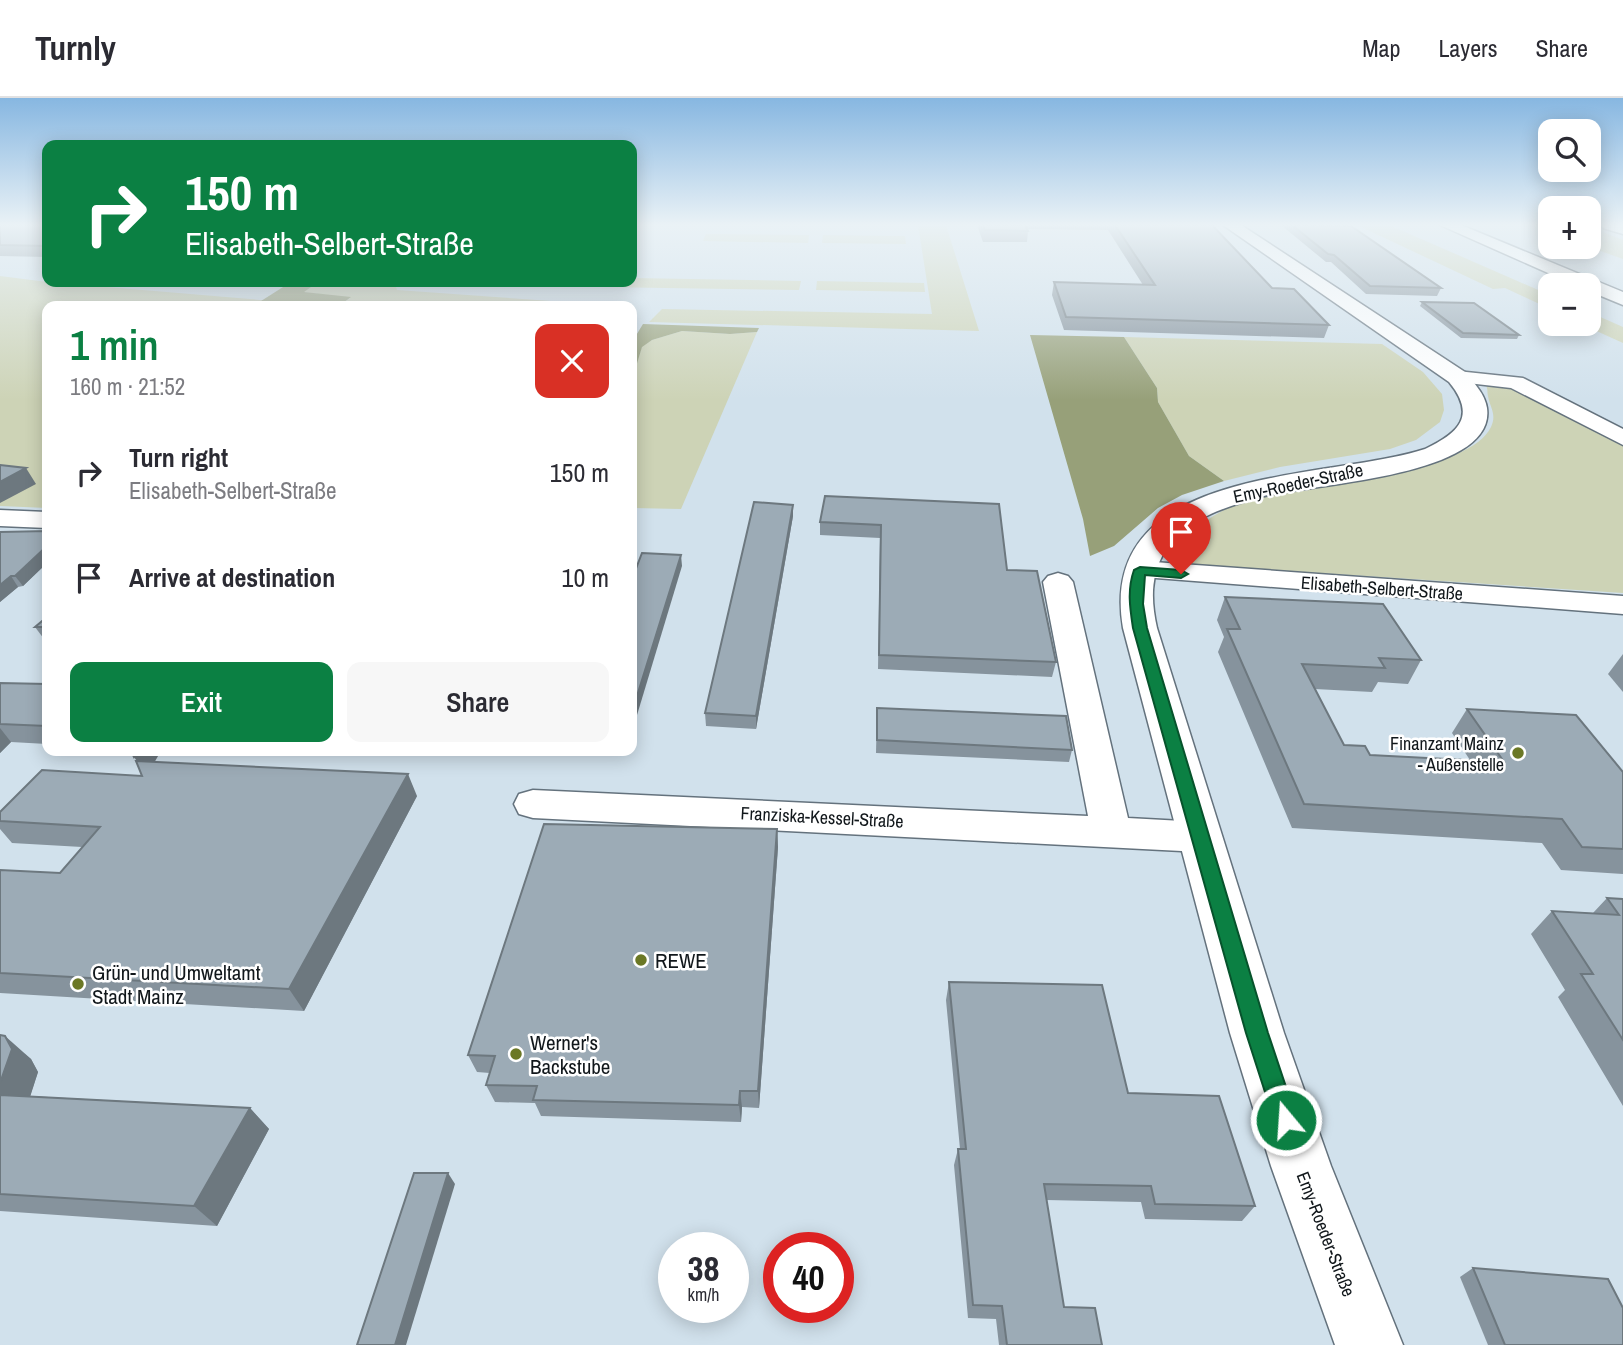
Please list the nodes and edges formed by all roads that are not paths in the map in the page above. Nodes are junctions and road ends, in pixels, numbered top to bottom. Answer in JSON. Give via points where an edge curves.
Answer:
{"nodes":[{"id":1,"x":1317,"y":283,"type":"edge"},
{"id":2,"x":1583,"y":283,"type":"edge"},
{"id":3,"x":1623,"y":299,"type":"edge"},
{"id":4,"x":1601,"y":303,"type":"edge"},
{"id":5,"x":1623,"y":311,"type":"edge"},
{"id":6,"x":1457,"y":377,"type":"junction"},
{"id":7,"x":1623,"y":438,"type":"edge"},
{"id":8,"x":0,"y":518,"type":"edge"},
{"id":9,"x":38,"y":520,"type":"edge"},
{"id":10,"x":0,"y":544,"type":"edge"},
{"id":11,"x":1140,"y":570,"type":"junction"},
{"id":12,"x":1058,"y":582,"type":"dead end"},
{"id":13,"x":1623,"y":605,"type":"edge"},
{"id":14,"x":533,"y":804,"type":"dead end"},
{"id":15,"x":1111,"y":832,"type":"junction"},
{"id":16,"x":1201,"y":837,"type":"junction"},
{"id":17,"x":1370,"y":1345,"type":"edge"}],
"edges":[{"from":1,"to":6,"type":"main road","name":"Emy-Roeder-Straße"},
{"from":2,"to":3,"type":"main road"},
{"from":4,"to":5,"type":"main road"},
{"from":6,"to":7,"type":"street","name":"Emy-Roeder-Straße","via":[[1516,382]]},
{"from":6,"to":11,"type":"main road","name":"Emy-Roeder-Straße","via":[[1470,391],[1476,412],[1462,441],[1418,460],[1258,488],[1213,502],[1158,539]]},
{"from":8,"to":9,"type":"street"},
{"from":9,"to":10,"type":"street"},
{"from":11,"to":13,"type":"street","name":"Elisabeth-Selbert-Straße"},
{"from":11,"to":16,"type":"main road","name":"Emy-Roeder-Straße","via":[[1136,604],[1140,628]]},
{"from":12,"to":15,"type":"street"},
{"from":14,"to":15,"type":"street","name":"Franziska-Kessel-Straße"},
{"from":15,"to":16,"type":"street","name":"Franziska-Kessel-Straße"},
{"from":16,"to":17,"type":"main road","name":"Emy-Roeder-Straße","via":[[1297,1154]]}]}
